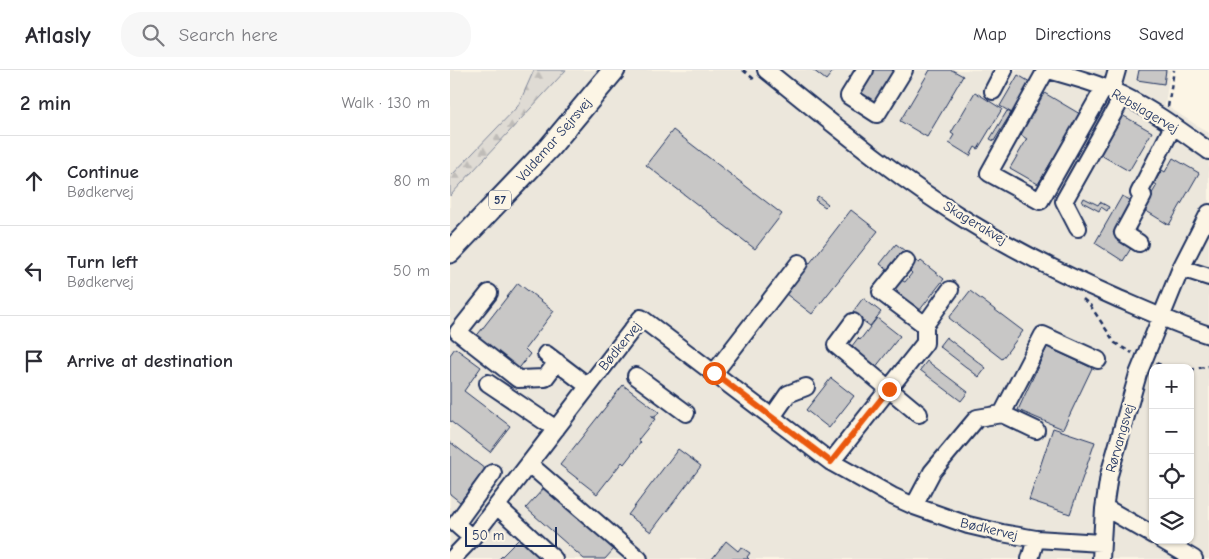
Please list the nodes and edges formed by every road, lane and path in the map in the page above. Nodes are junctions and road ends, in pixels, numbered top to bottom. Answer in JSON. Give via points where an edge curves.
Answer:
{"nodes":[{"id":1,"x":614,"y":70,"type":"edge"},
{"id":2,"x":766,"y":70,"type":"edge"},
{"id":3,"x":864,"y":70,"type":"edge"},
{"id":4,"x":904,"y":70,"type":"edge"},
{"id":5,"x":1004,"y":70,"type":"edge"},
{"id":6,"x":1048,"y":70,"type":"edge"},
{"id":7,"x":1118,"y":70,"type":"edge"},
{"id":8,"x":1174,"y":70,"type":"edge"},
{"id":9,"x":993,"y":91,"type":"dead end"},
{"id":10,"x":1113,"y":91,"type":"junction"},
{"id":11,"x":1169,"y":124,"type":"junction"},
{"id":12,"x":1209,"y":151,"type":"edge"},
{"id":13,"x":1209,"y":213,"type":"edge"},
{"id":14,"x":1078,"y":228,"type":"dead end"},
{"id":15,"x":1139,"y":243,"type":"dead end"},
{"id":16,"x":450,"y":252,"type":"edge"},
{"id":17,"x":906,"y":261,"type":"dead end"},
{"id":18,"x":799,"y":263,"type":"dead end"},
{"id":19,"x":1181,"y":268,"type":"junction"},
{"id":20,"x":1209,"y":277,"type":"edge"},
{"id":21,"x":950,"y":290,"type":"dead end"},
{"id":22,"x":489,"y":293,"type":"dead end"},
{"id":23,"x":1162,"y":318,"type":"junction"},
{"id":24,"x":853,"y":322,"type":"dead end"},
{"id":25,"x":925,"y":325,"type":"junction"},
{"id":26,"x":1209,"y":335,"type":"edge"},
{"id":27,"x":1098,"y":360,"type":"dead end"},
{"id":28,"x":1209,"y":366,"type":"edge"},
{"id":29,"x":1194,"y":369,"type":"edge"},
{"id":30,"x":714,"y":373,"type":"junction"},
{"id":31,"x":636,"y":376,"type":"dead end"},
{"id":32,"x":488,"y":383,"type":"dead end"},
{"id":33,"x":588,"y":386,"type":"junction"},
{"id":34,"x":806,"y":387,"type":"dead end"},
{"id":35,"x":889,"y":389,"type":"junction"},
{"id":36,"x":686,"y":413,"type":"dead end"},
{"id":37,"x":919,"y":414,"type":"dead end"},
{"id":38,"x":1002,"y":414,"type":"junction"},
{"id":39,"x":772,"y":417,"type":"junction"},
{"id":40,"x":556,"y":429,"type":"junction"},
{"id":41,"x":1036,"y":430,"type":"dead end"},
{"id":42,"x":831,"y":462,"type":"junction"},
{"id":43,"x":529,"y":464,"type":"junction"},
{"id":44,"x":493,"y":473,"type":"dead end"},
{"id":45,"x":497,"y":506,"type":"junction"},
{"id":46,"x":914,"y":506,"type":"junction"},
{"id":47,"x":1104,"y":509,"type":"junction"},
{"id":48,"x":455,"y":515,"type":"edge"},
{"id":49,"x":1149,"y":533,"type":"edge"},
{"id":50,"x":472,"y":538,"type":"junction"},
{"id":51,"x":1036,"y":539,"type":"junction"},
{"id":52,"x":1169,"y":544,"type":"edge"},
{"id":53,"x":1101,"y":551,"type":"edge"},
{"id":54,"x":452,"y":559,"type":"edge"},
{"id":55,"x":554,"y":559,"type":"edge"},
{"id":56,"x":639,"y":559,"type":"edge"},
{"id":57,"x":1030,"y":559,"type":"edge"},
{"id":58,"x":1194,"y":559,"type":"edge"}],
"edges":[{"from":1,"to":16,"type":"main road","name":"Valdemar Sejrsvej","number":"57","via":[[543,155]]},
{"from":2,"to":23,"type":"street","name":"Skagerakvej","via":[[904,178],[969,222],[1048,266]]},
{"from":3,"to":4,"type":"street","via":[[849,96],[878,114]]},
{"from":5,"to":9,"type":"street"},
{"from":6,"to":10,"type":"street","name":"Rebslagervej"},
{"from":6,"to":10,"type":"street","via":[[988,173],[1040,201]]},
{"from":7,"to":10,"type":"street"},
{"from":8,"to":11,"type":"path"},
{"from":10,"to":11,"type":"street","name":"Rebslagervej"},
{"from":10,"to":14,"type":"street","via":[[1064,201]]},
{"from":11,"to":12,"type":"street","name":"Rebslagervej"},
{"from":11,"to":15,"type":"street","via":[[1139,193],[1144,196],[1123,233]]},
{"from":13,"to":19,"type":"street","name":"Rørvangsvej"},
{"from":17,"to":25,"type":"street","via":[[881,292]]},
{"from":18,"to":30,"type":"street"},
{"from":19,"to":20,"type":"street"},
{"from":19,"to":23,"type":"street","name":"Rørvangsvej"},
{"from":21,"to":25,"type":"street"},
{"from":22,"to":33,"type":"street","via":[[458,332],[518,379],[545,378],[552,358]]},
{"from":23,"to":26,"type":"street","name":"Skagerakvej"},
{"from":23,"to":47,"type":"street","name":"Rørvangsvej","via":[[1138,374],[1115,451]]},
{"from":24,"to":35,"type":"street","via":[[836,345]]},
{"from":25,"to":35,"type":"street","via":[[925,343]]},
{"from":27,"to":38,"type":"street","via":[[1043,334]]},
{"from":28,"to":29,"type":"path"},
{"from":30,"to":33,"type":"street","name":"Bødkervej","via":[[641,318]]},
{"from":30,"to":39,"type":"street","name":"Bødkervej"},
{"from":31,"to":36,"type":"street"},
{"from":32,"to":40,"type":"street"},
{"from":33,"to":40,"type":"street","name":"Bødkervej"},
{"from":34,"to":39,"type":"street","via":[[788,394]]},
{"from":35,"to":37,"type":"street"},
{"from":35,"to":42,"type":"street"},
{"from":38,"to":41,"type":"street"},
{"from":38,"to":46,"type":"street","via":[[977,418],[932,472]]},
{"from":39,"to":42,"type":"street","name":"Bødkervej"},
{"from":40,"to":43,"type":"street","name":"Bødkervej"},
{"from":42,"to":46,"type":"street","name":"Bødkervej"},
{"from":43,"to":45,"type":"street","name":"Bødkervej"},
{"from":43,"to":56,"type":"street"},
{"from":44,"to":48,"type":"street"},
{"from":45,"to":50,"type":"street","name":"Bødkervej"},
{"from":45,"to":55,"type":"street"},
{"from":46,"to":51,"type":"street","name":"Bødkervej","via":[[968,525]]},
{"from":47,"to":49,"type":"street"},
{"from":47,"to":53,"type":"street","name":"Rørvangsvej"},
{"from":48,"to":50,"type":"street","via":[[456,524]]},
{"from":50,"to":54,"type":"street","name":"Bødkervej"},
{"from":51,"to":53,"type":"street","name":"Bødkervej"},
{"from":51,"to":57,"type":"street"},
{"from":52,"to":58,"type":"street"}]}
